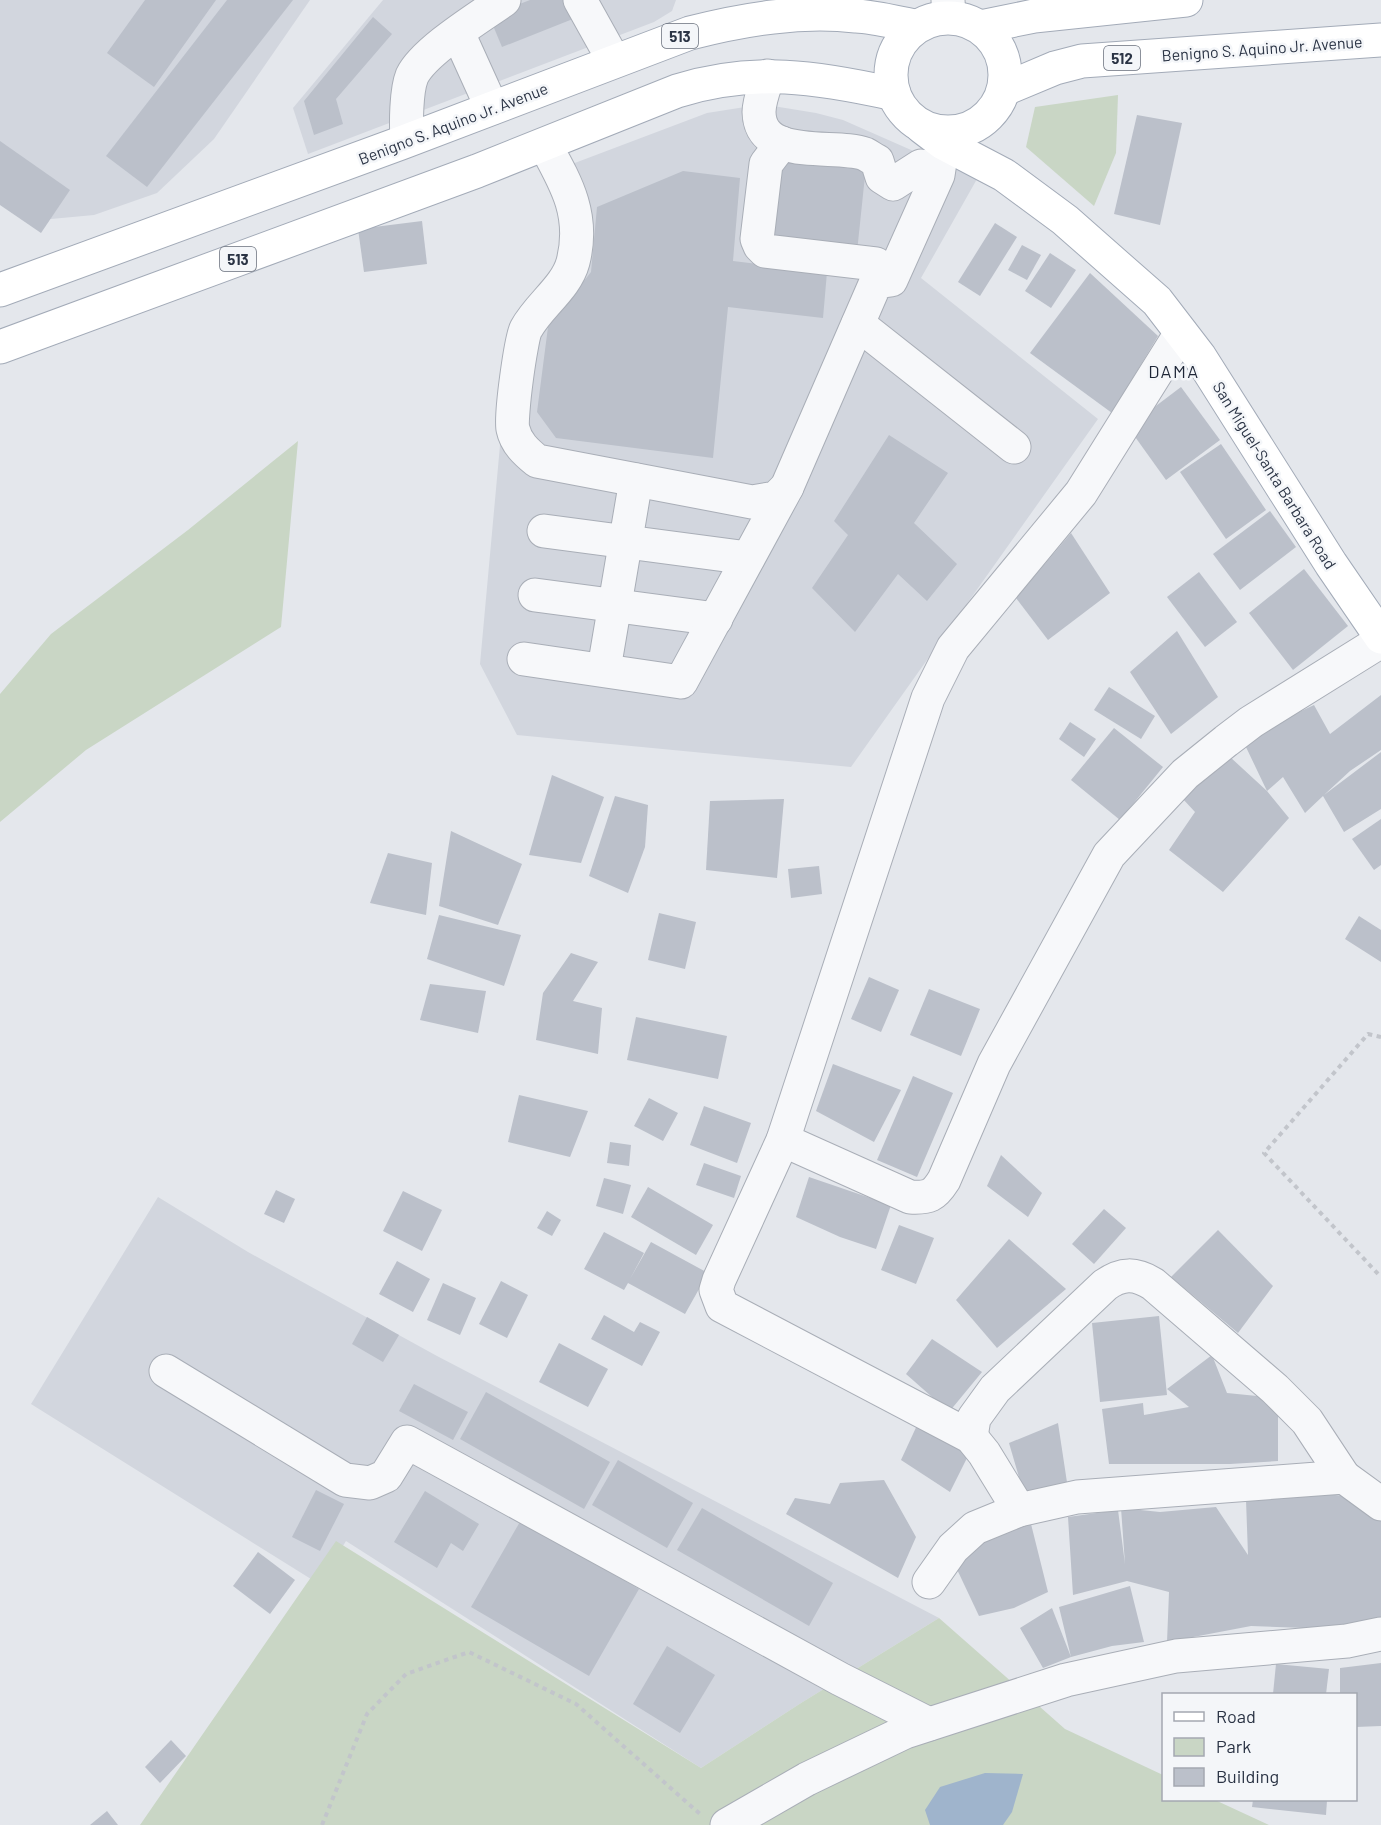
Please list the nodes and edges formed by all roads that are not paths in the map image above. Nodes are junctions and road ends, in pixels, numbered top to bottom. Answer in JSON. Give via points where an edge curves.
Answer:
{"nodes":[{"id":1,"x":504,"y":0,"type":"edge"},
{"id":2,"x":580,"y":0,"type":"edge"},
{"id":3,"x":709,"y":0,"type":"edge"},
{"id":4,"x":1186,"y":0,"type":"edge"},
{"id":5,"x":1138,"y":2,"type":"edge"},
{"id":6,"x":845,"y":8,"type":"edge"},
{"id":7,"x":948,"y":8,"type":"edge"},
{"id":8,"x":916,"y":26,"type":"junction"},
{"id":9,"x":981,"y":27,"type":"junction"},
{"id":10,"x":458,"y":33,"type":"junction"},
{"id":11,"x":690,"y":33,"type":"junction"},
{"id":12,"x":1381,"y":40,"type":"edge"},
{"id":13,"x":615,"y":61,"type":"junction"},
{"id":14,"x":768,"y":76,"type":"junction"},
{"id":15,"x":894,"y":94,"type":"junction"},
{"id":16,"x":999,"y":100,"type":"junction"},
{"id":17,"x":492,"y":108,"type":"junction"},
{"id":18,"x":457,"y":122,"type":"junction"},
{"id":19,"x":408,"y":140,"type":"junction"},
{"id":20,"x":782,"y":143,"type":"junction"},
{"id":21,"x":545,"y":145,"type":"junction"},
{"id":22,"x":929,"y":145,"type":"junction"},
{"id":23,"x":477,"y":171,"type":"junction"},
{"id":24,"x":1004,"y":175,"type":"junction"},
{"id":25,"x":876,"y":273,"type":"junction"},
{"id":26,"x":0,"y":290,"type":"edge"},
{"id":27,"x":858,"y":324,"type":"junction"},
{"id":28,"x":1181,"y":333,"type":"junction"},
{"id":29,"x":0,"y":347,"type":"edge"},
{"id":30,"x":1014,"y":447,"type":"dead end"},
{"id":31,"x":636,"y":480,"type":"junction"},
{"id":32,"x":787,"y":487,"type":"junction"},
{"id":33,"x":544,"y":531,"type":"dead end"},
{"id":34,"x":626,"y":541,"type":"junction"},
{"id":35,"x":748,"y":558,"type":"junction"},
{"id":36,"x":535,"y":595,"type":"dead end"},
{"id":37,"x":614,"y":606,"type":"junction"},
{"id":38,"x":716,"y":619,"type":"junction"},
{"id":39,"x":1381,"y":639,"type":"edge"},
{"id":40,"x":524,"y":659,"type":"dead end"},
{"id":41,"x":604,"y":669,"type":"junction"},
{"id":42,"x":783,"y":1140,"type":"junction"},
{"id":43,"x":166,"y":1371,"type":"dead end"},
{"id":44,"x":971,"y":1437,"type":"junction"},
{"id":45,"x":1344,"y":1477,"type":"junction"},
{"id":46,"x":1381,"y":1504,"type":"edge"},
{"id":47,"x":1019,"y":1510,"type":"junction"},
{"id":48,"x":928,"y":1582,"type":"dead end"},
{"id":49,"x":1381,"y":1635,"type":"edge"},
{"id":50,"x":929,"y":1724,"type":"junction"},
{"id":51,"x":716,"y":1821,"type":"edge"}],
"edges":[{"from":1,"to":10,"type":"street"},
{"from":2,"to":13,"type":"street"},
{"from":3,"to":11,"type":"main road"},
{"from":4,"to":5,"type":"main road"},
{"from":5,"to":9,"type":"main road"},
{"from":6,"to":8,"type":"main road","name":"Benigno S. Aquino Jr. Avenue","number":"513"},
{"from":6,"to":11,"type":"main road","name":"Benigno S. Aquino Jr. Avenue","number":"513","via":[[733,22]]},
{"from":7,"to":8,"type":"main road"},
{"from":7,"to":9,"type":"main road"},
{"from":8,"to":15,"type":"main road","via":[[894,56]]},
{"from":9,"to":16,"type":"main road","via":[[997,44],[1005,66]]},
{"from":10,"to":17,"type":"street"},
{"from":10,"to":19,"type":"street","via":[[432,51],[412,76],[405,119]]},
{"from":11,"to":13,"type":"main road","name":"Benigno S. Aquino Jr. Avenue","number":"513"},
{"from":12,"to":16,"type":"main road","name":"Benigno S. Aquino Jr. Avenue","number":"512","via":[[1082,61],[1055,68]]},
{"from":13,"to":17,"type":"main road","name":"Benigno S. Aquino Jr. Avenue","number":"513"},
{"from":14,"to":15,"type":"main road","number":"513","via":[[834,81]]},
{"from":14,"to":20,"type":"street","via":[[759,111],[764,130]]},
{"from":14,"to":21,"type":"main road","number":"513","via":[[702,83]]},
{"from":15,"to":22,"type":"main road"},
{"from":16,"to":22,"type":"main road","number":"512","via":[[979,124],[961,132],[941,132]]},
{"from":16,"to":24,"type":"main road","via":[[995,137]]},
{"from":17,"to":18,"type":"main road","name":"Benigno S. Aquino Jr. Avenue","number":"513"},
{"from":18,"to":19,"type":"main road","name":"Benigno S. Aquino Jr. Avenue","number":"513"},
{"from":18,"to":23,"type":"main road"},
{"from":19,"to":26,"type":"main road","name":"Benigno S. Aquino Jr. Avenue","number":"513"},
{"from":20,"to":22,"type":"street","via":[[865,154],[877,161],[882,177],[892,184]]},
{"from":20,"to":25,"type":"street","via":[[766,164],[757,239],[760,246],[765,251]]},
{"from":21,"to":23,"type":"main road","number":"513"},
{"from":21,"to":31,"type":"street","via":[[569,187],[576,214],[574,261],[567,277],[524,332],[512,428],[523,449],[537,461]]},
{"from":22,"to":24,"type":"main road","name":"San Miguel-Santa Barbara Road"},
{"from":22,"to":25,"type":"street","via":[[938,176],[891,280]]},
{"from":23,"to":29,"type":"main road","number":"513"},
{"from":24,"to":28,"type":"main road","name":"San Miguel-Santa Barbara Road","via":[[1065,220],[1158,301]]},
{"from":25,"to":27,"type":"street"},
{"from":27,"to":30,"type":"street"},
{"from":27,"to":32,"type":"street"},
{"from":28,"to":39,"type":"main road","name":"San Miguel-Santa Barbara Road"},
{"from":28,"to":42,"type":"street","via":[[1081,493],[953,648],[928,698]]},
{"from":31,"to":32,"type":"street","via":[[752,502],[776,498]]},
{"from":31,"to":34,"type":"street"},
{"from":32,"to":35,"type":"street"},
{"from":33,"to":34,"type":"street"},
{"from":34,"to":35,"type":"street"},
{"from":34,"to":37,"type":"street"},
{"from":35,"to":38,"type":"street"},
{"from":36,"to":37,"type":"street"},
{"from":37,"to":38,"type":"street"},
{"from":37,"to":41,"type":"street"},
{"from":38,"to":41,"type":"street","via":[[681,682]]},
{"from":39,"to":42,"type":"street","via":[[1226,741],[1185,774],[1110,855],[994,1064],[944,1180],[930,1196],[910,1197]]},
{"from":40,"to":41,"type":"street"},
{"from":42,"to":44,"type":"street","via":[[719,1280],[716,1290],[722,1306]]},
{"from":43,"to":50,"type":"street","via":[[345,1480],[370,1483],[386,1476],[407,1442]]},
{"from":44,"to":45,"type":"street","via":[[974,1418],[1006,1377],[1105,1285],[1116,1277],[1136,1275],[1153,1284],[1275,1389],[1307,1421]]},
{"from":44,"to":47,"type":"street"},
{"from":45,"to":46,"type":"street"},
{"from":45,"to":47,"type":"street","via":[[1077,1497]]},
{"from":47,"to":48,"type":"street","via":[[975,1528],[953,1548]]},
{"from":49,"to":50,"type":"street","via":[[1176,1656],[1066,1680]]},
{"from":50,"to":51,"type":"street"}]}
